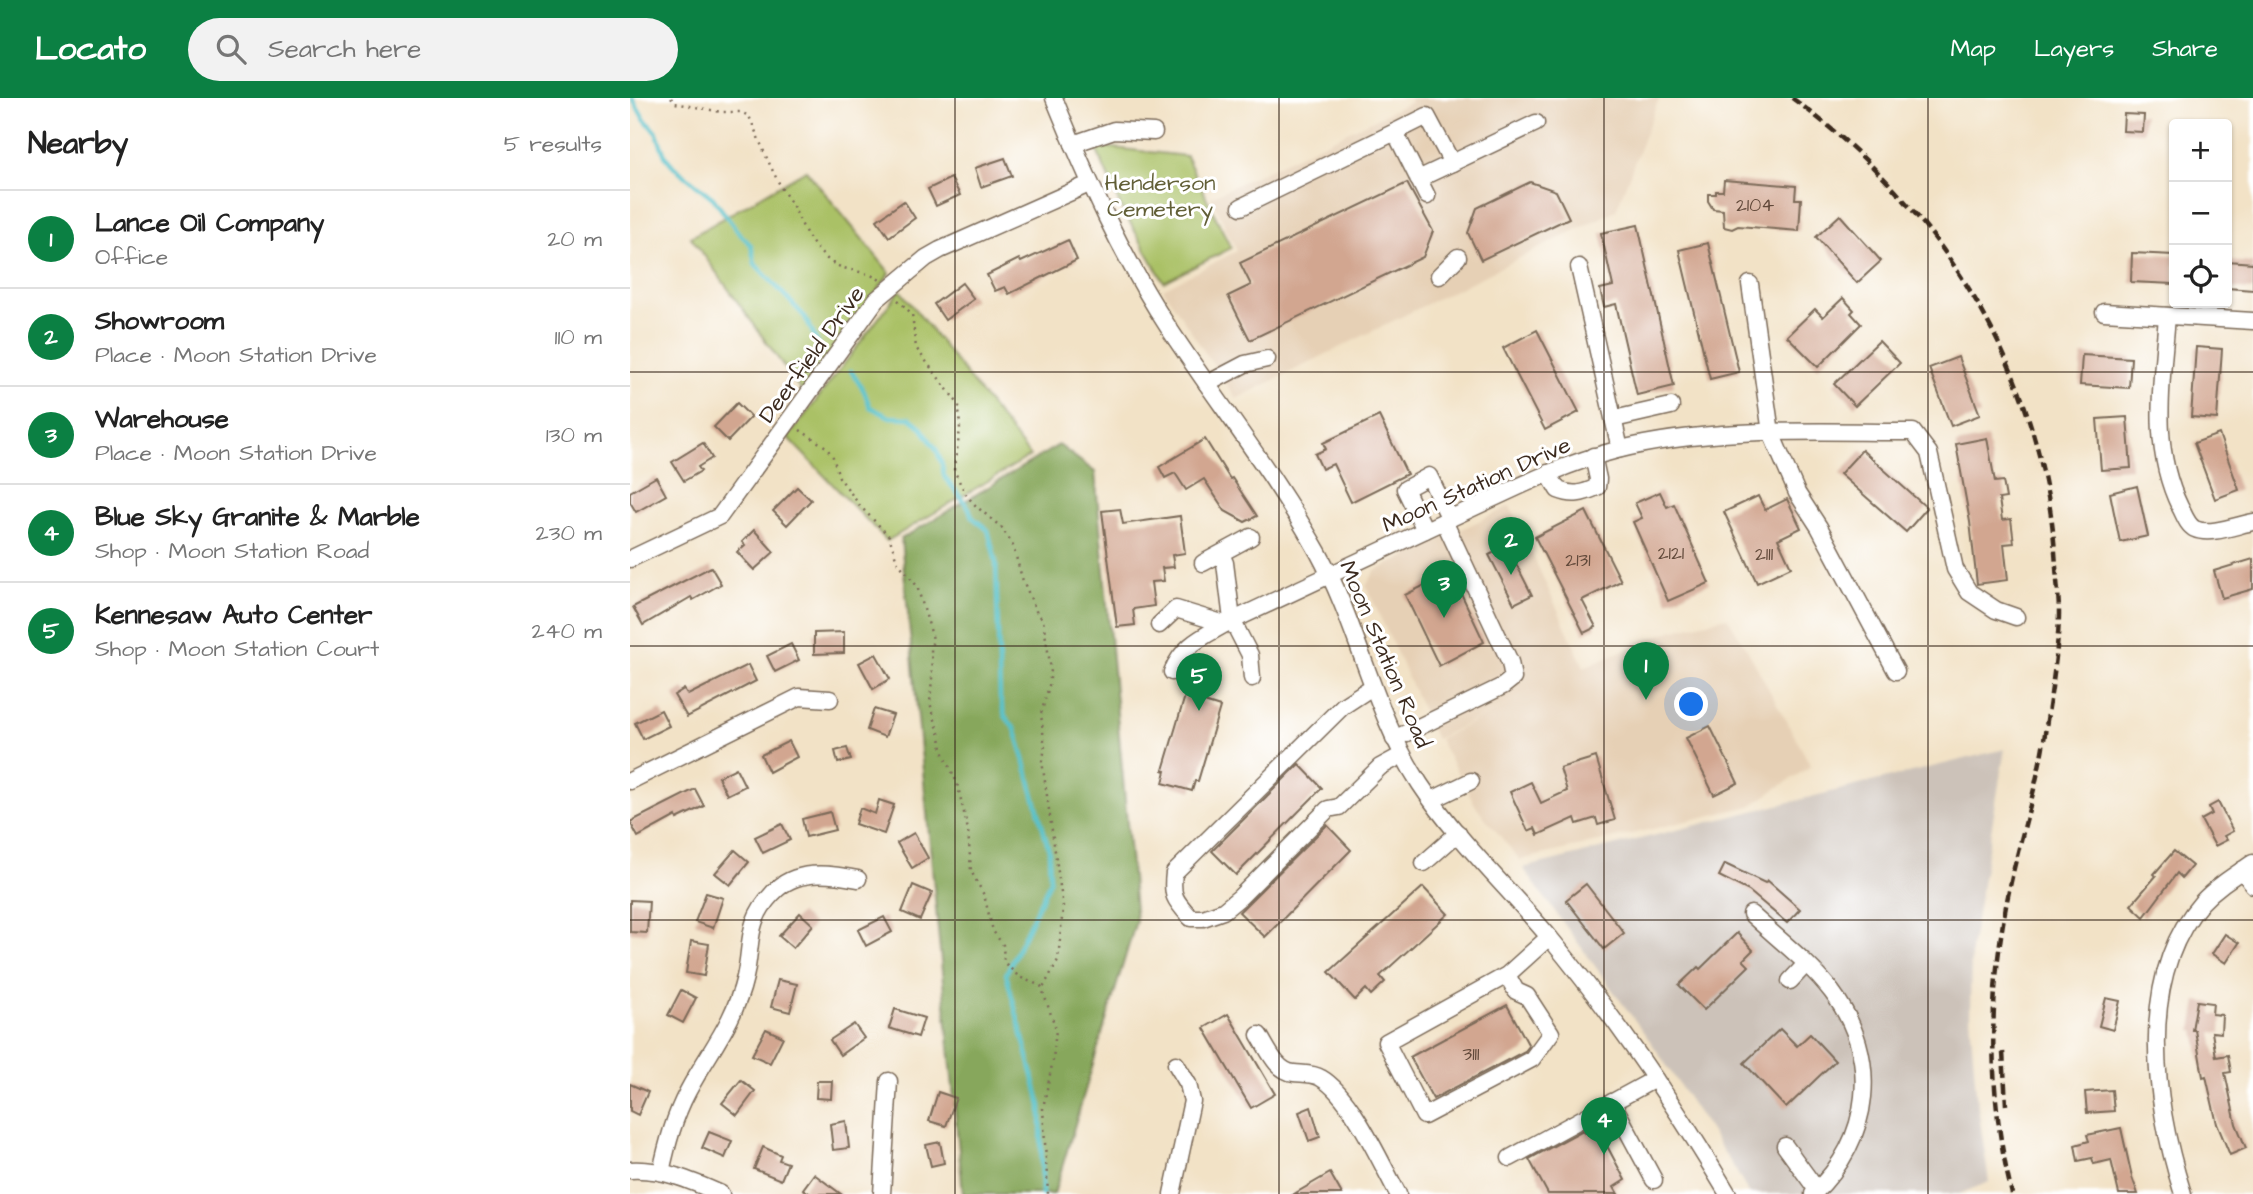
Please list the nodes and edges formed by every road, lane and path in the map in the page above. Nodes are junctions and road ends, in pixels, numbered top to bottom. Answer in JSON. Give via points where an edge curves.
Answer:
{"nodes":[{"id":1,"x":671,"y":98,"type":"edge"},
{"id":2,"x":1054,"y":98,"type":"edge"},
{"id":3,"x":1536,"y":123,"type":"dead end"},
{"id":4,"x":1154,"y":132,"type":"dead end"},
{"id":5,"x":1395,"y":132,"type":"junction"},
{"id":6,"x":1073,"y":144,"type":"junction"},
{"id":7,"x":1452,"y":163,"type":"junction"},
{"id":8,"x":1418,"y":179,"type":"junction"},
{"id":9,"x":1088,"y":184,"type":"junction"},
{"id":10,"x":1427,"y":196,"type":"dead end"},
{"id":11,"x":1241,"y":207,"type":"dead end"},
{"id":12,"x":1458,"y":257,"type":"dead end"},
{"id":13,"x":1579,"y":267,"type":"dead end"},
{"id":14,"x":1439,"y":276,"type":"dead end"},
{"id":15,"x":882,"y":282,"type":"dead end"},
{"id":16,"x":1750,"y":284,"type":"dead end"},
{"id":17,"x":894,"y":296,"type":"dead end"},
{"id":18,"x":2104,"y":312,"type":"dead end"},
{"id":19,"x":2167,"y":316,"type":"junction"},
{"id":20,"x":2253,"y":321,"type":"edge"},
{"id":21,"x":1267,"y":359,"type":"dead end"},
{"id":22,"x":1207,"y":384,"type":"junction"},
{"id":23,"x":1671,"y":405,"type":"dead end"},
{"id":24,"x":1614,"y":419,"type":"junction"},
{"id":25,"x":796,"y":428,"type":"dead end"},
{"id":26,"x":1770,"y":433,"type":"junction"},
{"id":27,"x":1620,"y":449,"type":"junction"},
{"id":28,"x":1593,"y":456,"type":"junction"},
{"id":29,"x":1548,"y":472,"type":"junction"},
{"id":30,"x":1447,"y":520,"type":"junction"},
{"id":31,"x":2253,"y":522,"type":"edge"},
{"id":32,"x":1425,"y":530,"type":"junction"},
{"id":33,"x":1251,"y":537,"type":"dead end"},
{"id":34,"x":1221,"y":554,"type":"junction"},
{"id":35,"x":630,"y":559,"type":"edge"},
{"id":36,"x":1203,"y":563,"type":"dead end"},
{"id":37,"x":1330,"y":576,"type":"junction"},
{"id":38,"x":2016,"y":617,"type":"dead end"},
{"id":39,"x":1228,"y":622,"type":"junction"},
{"id":40,"x":1159,"y":625,"type":"dead end"},
{"id":41,"x":1896,"y":671,"type":"dead end"},
{"id":42,"x":1172,"y":672,"type":"dead end"},
{"id":43,"x":1252,"y":678,"type":"dead end"},
{"id":44,"x":1372,"y":687,"type":"junction"},
{"id":45,"x":830,"y":699,"type":"dead end"},
{"id":46,"x":1394,"y":739,"type":"junction"},
{"id":47,"x":1402,"y":755,"type":"junction"},
{"id":48,"x":630,"y":780,"type":"edge"},
{"id":49,"x":1471,"y":781,"type":"dead end"},
{"id":50,"x":1432,"y":800,"type":"junction"},
{"id":51,"x":1458,"y":833,"type":"junction"},
{"id":52,"x":1424,"y":863,"type":"dead end"},
{"id":53,"x":2248,"y":867,"type":"edge"},
{"id":54,"x":858,"y":879,"type":"dead end"},
{"id":55,"x":2253,"y":885,"type":"edge"},
{"id":56,"x":1751,"y":914,"type":"dead end"},
{"id":57,"x":1549,"y":937,"type":"junction"},
{"id":58,"x":1806,"y":964,"type":"junction"},
{"id":59,"x":1507,"y":975,"type":"junction"},
{"id":60,"x":1790,"y":981,"type":"dead end"},
{"id":61,"x":1042,"y":990,"type":"junction"},
{"id":62,"x":1259,"y":1035,"type":"dead end"},
{"id":63,"x":1176,"y":1064,"type":"dead end"},
{"id":64,"x":1655,"y":1079,"type":"junction"},
{"id":65,"x":888,"y":1082,"type":"dead end"},
{"id":66,"x":1612,"y":1102,"type":"junction"},
{"id":67,"x":1785,"y":1146,"type":"dead end"},
{"id":68,"x":1510,"y":1158,"type":"dead end"},
{"id":69,"x":630,"y":1170,"type":"edge"},
{"id":70,"x":661,"y":1172,"type":"junction"},
{"id":71,"x":1654,"y":1180,"type":"dead end"},
{"id":72,"x":1815,"y":1192,"type":"edge"},
{"id":73,"x":721,"y":1194,"type":"edge"},
{"id":74,"x":882,"y":1194,"type":"edge"},
{"id":75,"x":1048,"y":1194,"type":"edge"},
{"id":76,"x":1172,"y":1194,"type":"edge"},
{"id":77,"x":1398,"y":1194,"type":"edge"},
{"id":78,"x":1728,"y":1194,"type":"edge"},
{"id":79,"x":2182,"y":1194,"type":"edge"}],
"edges":[{"from":1,"to":15,"type":"path","via":[[675,103],[749,116],[802,230],[825,258]]},
{"from":2,"to":6,"type":"street","name":"Moon Station Road"},
{"from":3,"to":7,"type":"street"},
{"from":4,"to":6,"type":"street","via":[[1114,130]]},
{"from":5,"to":7,"type":"street","via":[[1427,116]]},
{"from":5,"to":8,"type":"street"},
{"from":5,"to":11,"type":"street"},
{"from":6,"to":9,"type":"street","name":"Moon Station Road"},
{"from":7,"to":8,"type":"street"},
{"from":8,"to":10,"type":"street"},
{"from":9,"to":22,"type":"street","name":"Moon Station Road","via":[[1150,297]]},
{"from":9,"to":35,"type":"street","name":"Deerfield Drive","via":[[940,250],[901,278],[876,300],[720,516]]},
{"from":12,"to":14,"type":"street"},
{"from":13,"to":24,"type":"street"},
{"from":16,"to":26,"type":"street"},
{"from":17,"to":61,"type":"path","via":[[912,314],[916,348],[959,405],[954,470],[960,484],[1013,546],[1022,578],[1043,620],[1051,670],[1041,714],[1042,761],[1063,907],[1058,960]]},
{"from":18,"to":19,"type":"street"},
{"from":19,"to":20,"type":"street"},
{"from":19,"to":31,"type":"street","via":[[2160,426],[2164,464],[2175,496],[2196,530]]},
{"from":21,"to":22,"type":"street","via":[[1245,364]]},
{"from":22,"to":37,"type":"street","name":"Moon Station Road","via":[[1269,472]]},
{"from":23,"to":24,"type":"street"},
{"from":24,"to":27,"type":"street"},
{"from":25,"to":61,"type":"path","via":[[826,447],[839,477],[889,536],[897,561],[917,586],[933,639],[930,703],[959,791],[971,871],[984,895],[993,931],[1003,945],[1004,962]]},
{"from":26,"to":27,"type":"street","name":"Moon Station Drive","via":[[1660,441]]},
{"from":26,"to":38,"type":"street","name":"Moon Station Drive","via":[[1913,432],[1929,453],[1955,569],[1969,592]]},
{"from":26,"to":41,"type":"street","via":[[1797,493]]},
{"from":27,"to":28,"type":"street","name":"Moon Station Drive"},
{"from":28,"to":29,"type":"street","name":"Moon Station Drive"},
{"from":28,"to":29,"type":"street","via":[[1597,487],[1586,492],[1572,495],[1558,490]]},
{"from":29,"to":30,"type":"street","name":"Moon Station Drive"},
{"from":30,"to":32,"type":"street","name":"Moon Station Drive"},
{"from":30,"to":32,"type":"street","via":[[1429,476],[1405,489]]},
{"from":30,"to":46,"type":"street","via":[[1513,678]]},
{"from":32,"to":37,"type":"street","name":"Moon Station Drive"},
{"from":33,"to":34,"type":"street"},
{"from":34,"to":36,"type":"street"},
{"from":34,"to":39,"type":"street"},
{"from":37,"to":39,"type":"street","name":"Moon Station Drive"},
{"from":37,"to":44,"type":"street","name":"Moon Station Road"},
{"from":39,"to":40,"type":"street","via":[[1176,608]]},
{"from":39,"to":42,"type":"street","name":"Moon Station Drive","via":[[1179,656]]},
{"from":39,"to":43,"type":"street","via":[[1250,655]]},
{"from":44,"to":46,"type":"street","name":"Moon Station Road"},
{"from":44,"to":47,"type":"street","via":[[1343,706],[1174,873],[1176,901],[1191,918],[1223,911],[1328,810],[1339,807],[1380,767]]},
{"from":45,"to":48,"type":"street","via":[[799,697]]},
{"from":46,"to":47,"type":"street","name":"Moon Station Road"},
{"from":47,"to":50,"type":"street","name":"Moon Station Road"},
{"from":49,"to":50,"type":"street"},
{"from":50,"to":51,"type":"street","name":"Moon Station Road"},
{"from":51,"to":52,"type":"street"},
{"from":51,"to":57,"type":"street","name":"Moon Station Road"},
{"from":53,"to":55,"type":"street"},
{"from":53,"to":79,"type":"street","via":[[2215,889],[2190,918],[2170,957],[2157,1013],[2160,1099]]},
{"from":54,"to":70,"type":"street","via":[[825,873],[792,879],[773,892],[752,921],[745,977],[730,1023],[687,1093],[670,1132]]},
{"from":56,"to":58,"type":"street"},
{"from":57,"to":59,"type":"street"},
{"from":57,"to":64,"type":"street","name":"Moon Station Road"},
{"from":58,"to":60,"type":"street"},
{"from":58,"to":72,"type":"street","via":[[1830,989],[1854,1027],[1864,1091],[1851,1144]]},
{"from":59,"to":59,"type":"street","via":[[1386,1042],[1423,1116],[1532,1059],[1551,1034]]},
{"from":61,"to":75,"type":"path","via":[[1056,1029],[1043,1108]]},
{"from":62,"to":77,"type":"street","via":[[1277,1064],[1286,1071],[1320,1077],[1343,1101]]},
{"from":63,"to":76,"type":"street","via":[[1192,1101]]},
{"from":64,"to":66,"type":"street"},
{"from":64,"to":78,"type":"street","name":"Moon Station Road"},
{"from":65,"to":74,"type":"street"},
{"from":66,"to":68,"type":"street"},
{"from":66,"to":71,"type":"street"},
{"from":67,"to":72,"type":"street"},
{"from":69,"to":70,"type":"street"},
{"from":70,"to":73,"type":"street"}]}
